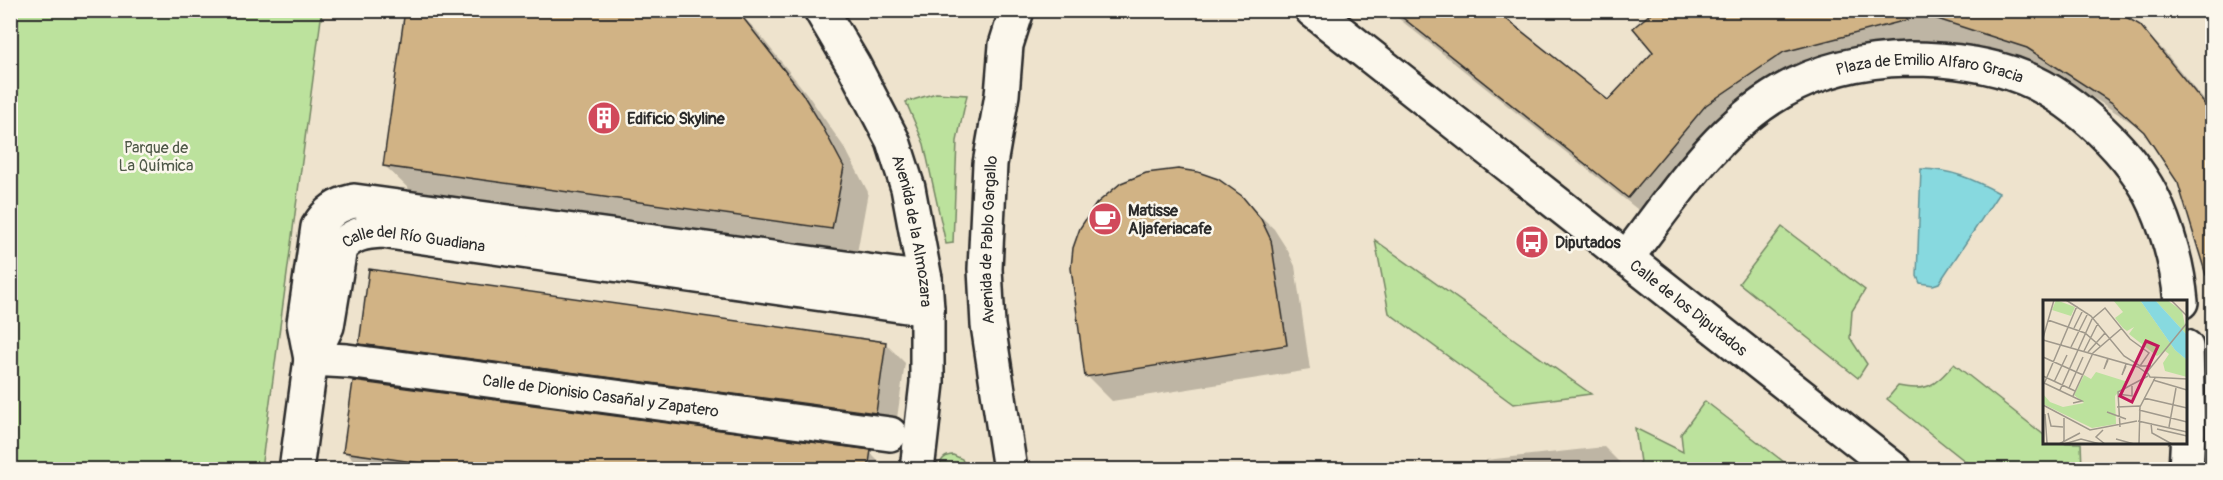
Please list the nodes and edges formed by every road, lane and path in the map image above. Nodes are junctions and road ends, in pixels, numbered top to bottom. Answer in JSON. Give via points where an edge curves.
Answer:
{"nodes":[{"id":1,"x":821,"y":10,"type":"edge"},
{"id":2,"x":1017,"y":10,"type":"edge"},
{"id":3,"x":1312,"y":10,"type":"edge"},
{"id":4,"x":1628,"y":258,"type":"junction"},
{"id":5,"x":926,"y":294,"type":"junction"},
{"id":6,"x":2181,"y":300,"type":"edge"},
{"id":7,"x":311,"y":359,"type":"junction"},
{"id":8,"x":2187,"y":390,"type":"edge"},
{"id":9,"x":890,"y":434,"type":"dead end"},
{"id":10,"x":296,"y":470,"type":"edge"},
{"id":11,"x":917,"y":470,"type":"edge"},
{"id":12,"x":1010,"y":470,"type":"edge"},
{"id":13,"x":1895,"y":470,"type":"edge"},
{"id":14,"x":2186,"y":470,"type":"edge"}],
"edges":[{"from":1,"to":5,"type":"street","name":"Avenida de la Almozara","via":[[892,141],[908,188]]},
{"from":2,"to":12,"type":"street","name":"Avenida de Pablo Gargallo","via":[[1006,45],[990,164],[985,269],[988,325]]},
{"from":3,"to":4,"type":"street","name":"Calle de los Diputados"},
{"from":4,"to":6,"type":"street","name":"Plaza de Emilio Alfaro Gracia","via":[[1718,143],[1735,125],[1781,92],[1808,79],[1864,63],[1940,59],[1995,68],[2026,79],[2063,100],[2099,130],[2134,168],[2155,203],[2168,236]]},
{"from":4,"to":13,"type":"street","name":"Calle de los Diputados"},
{"from":5,"to":7,"type":"street","name":"Calle del Río Guadiana","via":[[354,201],[334,208],[318,226],[304,323]]},
{"from":5,"to":11,"type":"street","name":"Avenida de la Almozara","via":[[927,383]]},
{"from":7,"to":9,"type":"street","name":"Calle de Dionisio Casañal y Zapatero"},
{"from":7,"to":10,"type":"street","name":"Calle del Río Guadiana"},
{"from":8,"to":14,"type":"street"}]}
